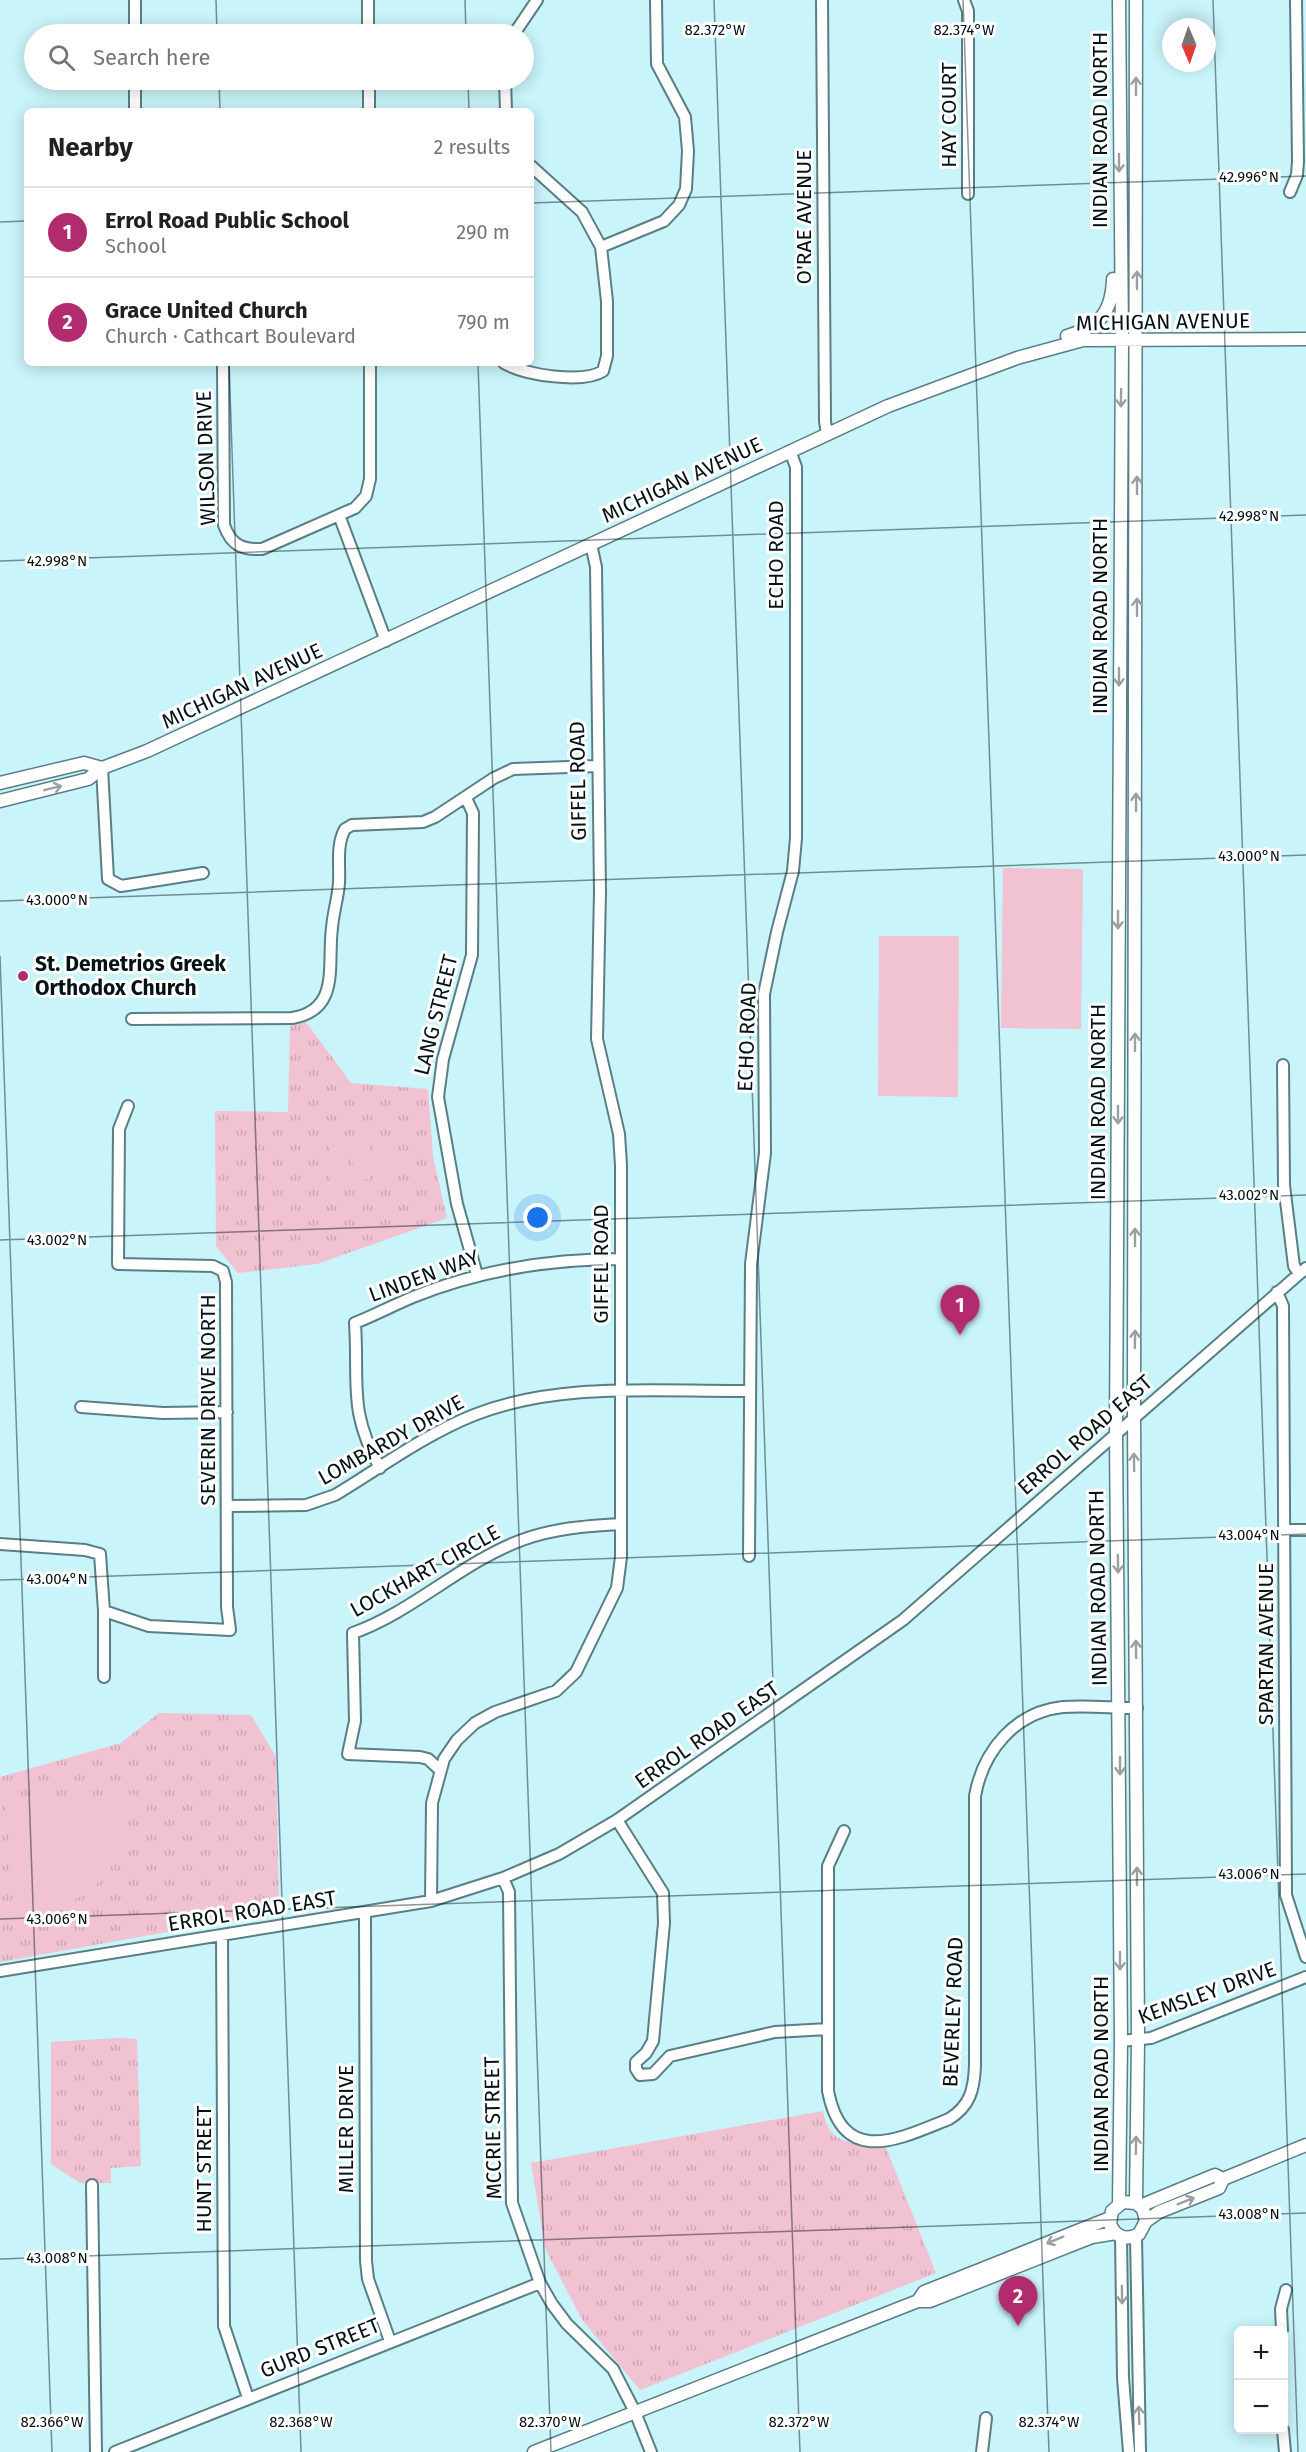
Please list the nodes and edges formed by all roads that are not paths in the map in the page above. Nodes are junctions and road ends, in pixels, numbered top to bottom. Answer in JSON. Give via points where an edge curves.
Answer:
{"nodes":[{"id":1,"x":135,"y":0,"type":"edge"},
{"id":2,"x":368,"y":0,"type":"edge"},
{"id":3,"x":537,"y":0,"type":"edge"},
{"id":4,"x":656,"y":0,"type":"edge"},
{"id":5,"x":822,"y":0,"type":"edge"},
{"id":6,"x":964,"y":0,"type":"edge"},
{"id":7,"x":1119,"y":0,"type":"edge"},
{"id":8,"x":1136,"y":0,"type":"edge"},
{"id":9,"x":1296,"y":0,"type":"edge"},
{"id":10,"x":135,"y":24,"type":"edge"},
{"id":11,"x":368,"y":24,"type":"edge"},
{"id":12,"x":521,"y":24,"type":"edge"},
{"id":13,"x":135,"y":90,"type":"edge"},
{"id":14,"x":369,"y":90,"type":"edge"},
{"id":15,"x":505,"y":90,"type":"edge"},
{"id":16,"x":135,"y":108,"type":"edge"},
{"id":17,"x":369,"y":108,"type":"edge"},
{"id":18,"x":506,"y":108,"type":"edge"},
{"id":19,"x":534,"y":169,"type":"edge"},
{"id":20,"x":541,"y":177,"type":"junction"},
{"id":21,"x":534,"y":182,"type":"edge"},
{"id":22,"x":1290,"y":192,"type":"dead end"},
{"id":23,"x":968,"y":195,"type":"dead end"},
{"id":24,"x":1120,"y":243,"type":"junction"},
{"id":25,"x":601,"y":247,"type":"junction"},
{"id":26,"x":1122,"y":339,"type":"junction"},
{"id":27,"x":1138,"y":339,"type":"junction"},
{"id":28,"x":1306,"y":339,"type":"edge"},
{"id":29,"x":1017,"y":358,"type":"junction"},
{"id":30,"x":223,"y":366,"type":"edge"},
{"id":31,"x":370,"y":366,"type":"edge"},
{"id":32,"x":509,"y":366,"type":"edge"},
{"id":33,"x":827,"y":434,"type":"junction"},
{"id":34,"x":790,"y":451,"type":"junction"},
{"id":35,"x":339,"y":515,"type":"junction"},
{"id":36,"x":591,"y":544,"type":"junction"},
{"id":37,"x":386,"y":641,"type":"junction"},
{"id":38,"x":597,"y":766,"type":"junction"},
{"id":39,"x":102,"y":768,"type":"junction"},
{"id":40,"x":0,"y":783,"type":"edge"},
{"id":41,"x":466,"y":798,"type":"junction"},
{"id":42,"x":0,"y":801,"type":"edge"},
{"id":43,"x":203,"y":873,"type":"dead end"},
{"id":44,"x":132,"y":1019,"type":"dead end"},
{"id":45,"x":1283,"y":1065,"type":"dead end"},
{"id":46,"x":128,"y":1106,"type":"dead end"},
{"id":47,"x":621,"y":1258,"type":"junction"},
{"id":48,"x":1302,"y":1271,"type":"edge"},
{"id":49,"x":477,"y":1275,"type":"junction"},
{"id":50,"x":1277,"y":1292,"type":"junction"},
{"id":51,"x":750,"y":1391,"type":"junction"},
{"id":52,"x":621,"y":1392,"type":"junction"},
{"id":53,"x":81,"y":1407,"type":"dead end"},
{"id":54,"x":227,"y":1412,"type":"junction"},
{"id":55,"x":1134,"y":1418,"type":"junction"},
{"id":56,"x":1116,"y":1434,"type":"junction"},
{"id":57,"x":380,"y":1468,"type":"junction"},
{"id":58,"x":229,"y":1506,"type":"junction"},
{"id":59,"x":621,"y":1524,"type":"junction"},
{"id":60,"x":1285,"y":1530,"type":"junction"},
{"id":61,"x":1306,"y":1530,"type":"edge"},
{"id":62,"x":0,"y":1544,"type":"edge"},
{"id":63,"x":749,"y":1556,"type":"dead end"},
{"id":64,"x":104,"y":1611,"type":"junction"},
{"id":65,"x":104,"y":1677,"type":"dead end"},
{"id":66,"x":1119,"y":1708,"type":"junction"},
{"id":67,"x":1137,"y":1708,"type":"junction"},
{"id":68,"x":439,"y":1769,"type":"junction"},
{"id":69,"x":617,"y":1820,"type":"junction"},
{"id":70,"x":844,"y":1831,"type":"dead end"},
{"id":71,"x":503,"y":1878,"type":"junction"},
{"id":72,"x":431,"y":1901,"type":"junction"},
{"id":73,"x":365,"y":1913,"type":"junction"},
{"id":74,"x":222,"y":1936,"type":"junction"},
{"id":75,"x":1306,"y":1957,"type":"edge"},
{"id":76,"x":0,"y":1971,"type":"edge"},
{"id":77,"x":1306,"y":1977,"type":"edge"},
{"id":78,"x":828,"y":2029,"type":"junction"},
{"id":79,"x":1138,"y":2040,"type":"junction"},
{"id":80,"x":1121,"y":2041,"type":"junction"},
{"id":81,"x":1306,"y":2145,"type":"edge"},
{"id":82,"x":1223,"y":2179,"type":"junction"},
{"id":83,"x":92,"y":2185,"type":"dead end"},
{"id":84,"x":1119,"y":2204,"type":"junction"},
{"id":85,"x":1138,"y":2205,"type":"junction"},
{"id":86,"x":1110,"y":2218,"type":"junction"},
{"id":87,"x":1146,"y":2221,"type":"junction"},
{"id":88,"x":1118,"y":2235,"type":"junction"},
{"id":89,"x":1136,"y":2236,"type":"junction"},
{"id":90,"x":540,"y":2283,"type":"junction"},
{"id":91,"x":1286,"y":2290,"type":"dead end"},
{"id":92,"x":918,"y":2301,"type":"junction"},
{"id":93,"x":1282,"y":2326,"type":"edge"},
{"id":94,"x":390,"y":2341,"type":"junction"},
{"id":95,"x":248,"y":2398,"type":"junction"},
{"id":96,"x":636,"y":2412,"type":"junction"},
{"id":97,"x":986,"y":2418,"type":"dead end"},
{"id":98,"x":1283,"y":2434,"type":"edge"},
{"id":99,"x":96,"y":2452,"type":"edge"},
{"id":100,"x":115,"y":2452,"type":"edge"},
{"id":101,"x":534,"y":2452,"type":"edge"},
{"id":102,"x":651,"y":2452,"type":"edge"},
{"id":103,"x":982,"y":2452,"type":"edge"},
{"id":104,"x":1129,"y":2452,"type":"edge"},
{"id":105,"x":1140,"y":2452,"type":"edge"},
{"id":106,"x":1285,"y":2452,"type":"edge"}],
"edges":[{"from":1,"to":10,"type":"street"},
{"from":2,"to":11,"type":"street"},
{"from":3,"to":12,"type":"street"},
{"from":4,"to":25,"type":"street","via":[[657,64],[685,117],[686,189],[679,206],[664,221]]},
{"from":5,"to":33,"type":"street","name":"O'RAE AVENUE"},
{"from":6,"to":23,"type":"street","name":"HAY COURT","via":[[968,12]]},
{"from":7,"to":24,"type":"main road","name":"INDIAN ROAD NORTH","one_way":true},
{"from":27,"to":8,"type":"main road","name":"INDIAN ROAD NORTH","one_way":true},
{"from":9,"to":22,"type":"street","via":[[1298,161]]},
{"from":13,"to":16,"type":"street"},
{"from":14,"to":17,"type":"street"},
{"from":15,"to":18,"type":"street"},
{"from":19,"to":20,"type":"street"},
{"from":20,"to":21,"type":"street"},
{"from":20,"to":25,"type":"street","via":[[582,212]]},
{"from":24,"to":26,"type":"main road","name":"INDIAN ROAD NORTH"},
{"from":24,"to":29,"type":"main road","via":[[1111,303],[1098,322],[1076,334],[1040,344]]},
{"from":25,"to":32,"type":"street","via":[[607,301],[603,371],[592,376],[542,376]]},
{"from":26,"to":27,"type":"main road","name":"MICHIGAN AVENUE"},
{"from":26,"to":29,"type":"main road","name":"MICHIGAN AVENUE","via":[[1077,340]]},
{"from":26,"to":56,"type":"main road","name":"INDIAN ROAD NORTH","one_way":true},
{"from":27,"to":28,"type":"main road","name":"MICHIGAN AVENUE"},
{"from":55,"to":27,"type":"main road","name":"INDIAN ROAD NORTH","one_way":true},
{"from":29,"to":33,"type":"main road","name":"MICHIGAN AVENUE","via":[[888,406]]},
{"from":30,"to":35,"type":"street","name":"WILSON DRIVE","via":[[224,525],[229,539],[237,546],[262,549]]},
{"from":31,"to":35,"type":"street","via":[[370,478],[366,496],[355,508]]},
{"from":33,"to":34,"type":"main road","name":"MICHIGAN AVENUE"},
{"from":34,"to":36,"type":"main road","name":"MICHIGAN AVENUE"},
{"from":34,"to":51,"type":"street","name":"ECHO ROAD","via":[[796,466],[796,838],[793,871],[764,994],[765,1153],[751,1264]]},
{"from":35,"to":37,"type":"street"},
{"from":36,"to":37,"type":"main road","name":"MICHIGAN AVENUE"},
{"from":36,"to":38,"type":"street","name":"GIFFEL ROAD","via":[[596,567]]},
{"from":37,"to":39,"type":"main road","name":"MICHIGAN AVENUE","via":[[147,752]]},
{"from":38,"to":41,"type":"street","via":[[513,769]]},
{"from":38,"to":47,"type":"street","name":"GIFFEL ROAD","via":[[600,891],[597,1039],[619,1134]]},
{"from":39,"to":40,"type":"main road","name":"MICHIGAN AVENUE","via":[[84,763]]},
{"from":42,"to":39,"type":"main road","name":"MICHIGAN AVENUE","one_way":true,"via":[[88,779]]},
{"from":39,"to":43,"type":"street","via":[[108,879],[121,886]]},
{"from":41,"to":44,"type":"street","via":[[423,822],[352,825],[345,829],[340,844],[328,990],[316,1009],[292,1018]]},
{"from":41,"to":49,"type":"street","name":"LANG STREET","via":[[473,813],[472,955],[443,1059],[438,1097],[457,1204]]},
{"from":45,"to":48,"type":"street","via":[[1284,1185],[1294,1266]]},
{"from":46,"to":54,"type":"street","name":"SEVERIN DRIVE NORTH","via":[[119,1129],[118,1264],[207,1265],[223,1271],[228,1292]]},
{"from":47,"to":49,"type":"street","name":"LINDEN WAY","via":[[547,1262]]},
{"from":47,"to":52,"type":"street","name":"GIFFEL ROAD"},
{"from":48,"to":50,"type":"street","name":"ERROL ROAD EAST"},
{"from":49,"to":57,"type":"street","name":"LINDEN WAY","via":[[411,1297],[355,1323],[357,1415],[365,1441]]},
{"from":50,"to":55,"type":"street","name":"ERROL ROAD EAST"},
{"from":50,"to":60,"type":"street","name":"SPARTAN AVENUE","via":[[1283,1306]]},
{"from":51,"to":52,"type":"street","name":"LOMBARDY DRIVE"},
{"from":51,"to":63,"type":"street","name":"ECHO ROAD"},
{"from":52,"to":57,"type":"street","name":"LOMBARDY DRIVE","via":[[561,1394],[498,1407],[451,1425]]},
{"from":52,"to":59,"type":"street","name":"GIFFEL ROAD"},
{"from":53,"to":54,"type":"street","via":[[163,1413]]},
{"from":54,"to":58,"type":"street","name":"SEVERIN DRIVE NORTH"},
{"from":55,"to":56,"type":"street","name":"ERROL ROAD EAST"},
{"from":67,"to":55,"type":"main road","name":"INDIAN ROAD NORTH","one_way":true},
{"from":56,"to":66,"type":"main road","name":"INDIAN ROAD NORTH","one_way":true},
{"from":56,"to":69,"type":"street","name":"ERROL ROAD EAST","via":[[903,1620]]},
{"from":57,"to":58,"type":"street","name":"LOMBARDY DRIVE","via":[[316,1503]]},
{"from":58,"to":64,"type":"street","name":"SEVERIN DRIVE NORTH","via":[[230,1629],[158,1627]]},
{"from":59,"to":68,"type":"street","name":"GIFFEL ROAD","via":[[617,1588],[576,1672],[556,1691],[495,1712],[476,1723],[457,1740]]},
{"from":59,"to":68,"type":"street","name":"LOCKHART CIRCLE","via":[[561,1530],[523,1540],[501,1549],[382,1623],[353,1633],[355,1721],[348,1754],[420,1757]]},
{"from":60,"to":61,"type":"street"},
{"from":60,"to":75,"type":"street","name":"SPARTAN AVENUE","via":[[1286,1895]]},
{"from":62,"to":64,"type":"street","via":[[100,1554]]},
{"from":64,"to":65,"type":"street"},
{"from":66,"to":67,"type":"street","name":"BEVERLEY ROAD"},
{"from":66,"to":78,"type":"street","name":"BEVERLEY ROAD","via":[[1063,1707],[1034,1715],[1001,1738],[980,1772],[975,1807],[975,2066],[966,2105],[949,2119],[889,2142],[871,2143],[855,2137],[841,2126],[832,2110],[828,2091]]},
{"from":66,"to":80,"type":"main road","name":"INDIAN ROAD NORTH","one_way":true},
{"from":79,"to":67,"type":"main road","name":"INDIAN ROAD NORTH","one_way":true},
{"from":68,"to":72,"type":"street","name":"GIFFEL ROAD","via":[[432,1803]]},
{"from":69,"to":71,"type":"street","name":"ERROL ROAD EAST","via":[[559,1854]]},
{"from":69,"to":78,"type":"street","via":[[652,1872],[664,1900],[653,2041],[636,2062],[640,2075],[653,2074],[670,2056],[775,2032]]},
{"from":70,"to":78,"type":"street","name":"BEVERLEY ROAD","via":[[828,1866]]},
{"from":71,"to":72,"type":"street","name":"ERROL ROAD EAST"},
{"from":71,"to":90,"type":"street","name":"MCCRIE STREET","via":[[509,1892],[512,2203]]},
{"from":72,"to":73,"type":"street","name":"ERROL ROAD EAST"},
{"from":73,"to":74,"type":"street","name":"ERROL ROAD EAST"},
{"from":73,"to":94,"type":"street","name":"MILLER DRIVE","via":[[366,2261],[368,2279]]},
{"from":74,"to":76,"type":"street","name":"ERROL ROAD EAST"},
{"from":74,"to":95,"type":"street","name":"HUNT STREET","via":[[224,2326]]},
{"from":77,"to":79,"type":"street","name":"KEMSLEY DRIVE"},
{"from":79,"to":80,"type":"street","name":"KEMSLEY DRIVE"},
{"from":85,"to":79,"type":"main road","name":"INDIAN ROAD NORTH","one_way":true},
{"from":80,"to":84,"type":"main road","name":"INDIAN ROAD NORTH"},
{"from":81,"to":82,"type":"main road"},
{"from":82,"to":85,"type":"main road","via":[[1215,2175]]},
{"from":87,"to":82,"type":"main road","one_way":true,"via":[[1219,2188]]},
{"from":83,"to":99,"type":"street"},
{"from":84,"to":85,"type":"main road","name":"INDIAN ROAD NORTH"},
{"from":84,"to":86,"type":"main road"},
{"from":85,"to":87,"type":"main road","name":"INDIAN ROAD NORTH"},
{"from":86,"to":88,"type":"main road"},
{"from":86,"to":92,"type":"main road","one_way":true,"via":[[924,2292]]},
{"from":87,"to":89,"type":"main road"},
{"from":88,"to":89,"type":"main road"},
{"from":88,"to":92,"type":"main road","via":[[1092,2237],[930,2301]]},
{"from":88,"to":104,"type":"street","one_way":true},
{"from":105,"to":89,"type":"street","one_way":true},
{"from":90,"to":94,"type":"street","name":"GURD STREET"},
{"from":90,"to":96,"type":"street","name":"MCCRIE STREET","via":[[567,2324],[613,2369]]},
{"from":91,"to":93,"type":"street"},
{"from":92,"to":96,"type":"main road"},
{"from":94,"to":95,"type":"street","name":"GURD STREET"},
{"from":95,"to":100,"type":"street","name":"GURD STREET"},
{"from":96,"to":101,"type":"main road"},
{"from":96,"to":102,"type":"street","name":"MCCRIE STREET"},
{"from":97,"to":103,"type":"street"},
{"from":98,"to":106,"type":"street"}]}
